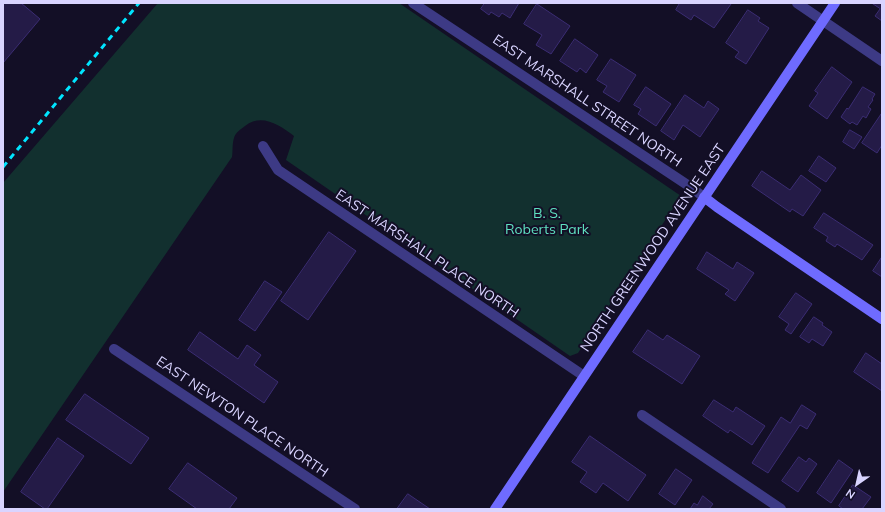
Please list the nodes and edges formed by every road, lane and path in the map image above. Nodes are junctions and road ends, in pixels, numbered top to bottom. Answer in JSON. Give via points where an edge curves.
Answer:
{"nodes":[{"id":1,"x":413,"y":3,"type":"edge"},
{"id":2,"x":798,"y":3,"type":"edge"},
{"id":3,"x":835,"y":3,"type":"edge"},
{"id":4,"x":823,"y":20,"type":"junction"},
{"id":5,"x":882,"y":61,"type":"edge"},
{"id":6,"x":263,"y":146,"type":"dead end"},
{"id":7,"x":704,"y":197,"type":"junction"},
{"id":8,"x":882,"y":319,"type":"edge"},
{"id":9,"x":114,"y":349,"type":"dead end"},
{"id":10,"x":584,"y":376,"type":"junction"},
{"id":11,"x":642,"y":415,"type":"dead end"},
{"id":12,"x":355,"y":509,"type":"edge"},
{"id":13,"x":495,"y":509,"type":"edge"},
{"id":14,"x":781,"y":509,"type":"edge"}],
"edges":[{"from":1,"to":7,"type":"street","name":"EAST MARSHALL STREET NORTH"},
{"from":2,"to":4,"type":"street"},
{"from":3,"to":4,"type":"street","name":"NORTH GREENWOOD AVENUE EAST"},
{"from":4,"to":5,"type":"street"},
{"from":4,"to":7,"type":"street","name":"NORTH GREENWOOD AVENUE EAST"},
{"from":6,"to":10,"type":"street","name":"EAST MARSHALL PLACE NORTH","via":[[278,170]]},
{"from":7,"to":8,"type":"street","name":"EAST MARSHALL STREET NORTH"},
{"from":7,"to":10,"type":"street","name":"NORTH GREENWOOD AVENUE EAST"},
{"from":9,"to":12,"type":"street","name":"EAST NEWTON PLACE NORTH"},
{"from":10,"to":13,"type":"street","name":"NORTH GREENWOOD AVENUE EAST"},
{"from":11,"to":14,"type":"street"}]}
